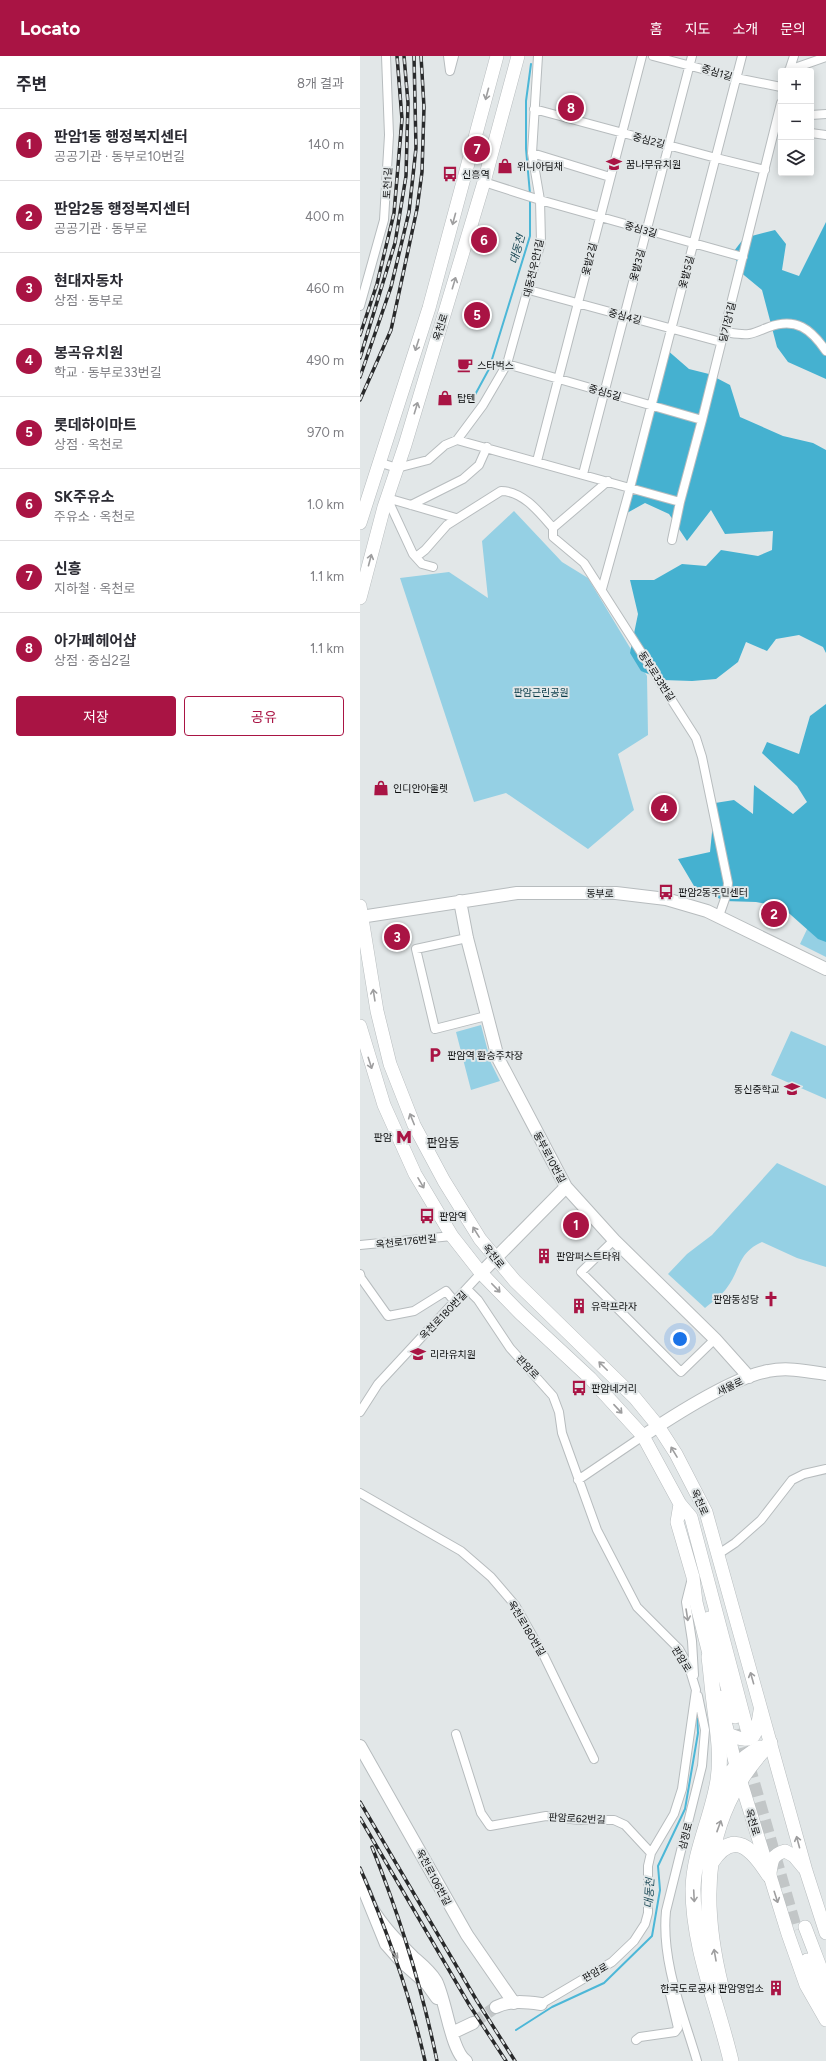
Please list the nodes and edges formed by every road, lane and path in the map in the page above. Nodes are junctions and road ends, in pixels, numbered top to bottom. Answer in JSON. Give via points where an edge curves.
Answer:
{"nodes":[{"id":1,"x":386,"y":56,"type":"edge"},
{"id":2,"x":448,"y":56,"type":"edge"},
{"id":3,"x":454,"y":56,"type":"edge"},
{"id":4,"x":497,"y":56,"type":"edge"},
{"id":5,"x":518,"y":56,"type":"edge"},
{"id":6,"x":538,"y":56,"type":"edge"},
{"id":7,"x":642,"y":56,"type":"edge"},
{"id":8,"x":653,"y":56,"type":"edge"},
{"id":9,"x":742,"y":56,"type":"edge"},
{"id":10,"x":794,"y":56,"type":"edge"},
{"id":11,"x":826,"y":58,"type":"edge"},
{"id":12,"x":691,"y":60,"type":"edge"},
{"id":13,"x":790,"y":68,"type":"edge"},
{"id":14,"x":798,"y":68,"type":"edge"},
{"id":15,"x":736,"y":78,"type":"junction"},
{"id":16,"x":778,"y":86,"type":"edge"},
{"id":17,"x":534,"y":109,"type":"junction"},
{"id":18,"x":826,"y":114,"type":"edge"},
{"id":19,"x":814,"y":115,"type":"edge"},
{"id":20,"x":778,"y":126,"type":"edge"},
{"id":21,"x":622,"y":133,"type":"junction"},
{"id":22,"x":814,"y":133,"type":"edge"},
{"id":23,"x":826,"y":135,"type":"edge"},
{"id":24,"x":668,"y":146,"type":"junction"},
{"id":25,"x":532,"y":153,"type":"junction"},
{"id":26,"x":716,"y":158,"type":"junction"},
{"id":27,"x":764,"y":170,"type":"junction"},
{"id":28,"x":610,"y":178,"type":"junction"},
{"id":29,"x":484,"y":182,"type":"junction"},
{"id":30,"x":540,"y":200,"type":"junction"},
{"id":31,"x":600,"y":217,"type":"junction"},
{"id":32,"x":646,"y":230,"type":"junction"},
{"id":33,"x":694,"y":243,"type":"junction"},
{"id":34,"x":743,"y":257,"type":"junction"},
{"id":35,"x":529,"y":290,"type":"junction"},
{"id":36,"x":578,"y":304,"type":"junction"},
{"id":37,"x":360,"y":306,"type":"edge"},
{"id":38,"x":624,"y":316,"type":"junction"},
{"id":39,"x":671,"y":329,"type":"junction"},
{"id":40,"x":724,"y":332,"type":"junction"},
{"id":41,"x":722,"y":342,"type":"junction"},
{"id":42,"x":826,"y":351,"type":"edge"},
{"id":43,"x":507,"y":364,"type":"junction"},
{"id":44,"x":558,"y":379,"type":"junction"},
{"id":45,"x":604,"y":392,"type":"junction"},
{"id":46,"x":651,"y":405,"type":"junction"},
{"id":47,"x":702,"y":420,"type":"junction"},
{"id":48,"x":457,"y":440,"type":"junction"},
{"id":49,"x":487,"y":447,"type":"junction"},
{"id":50,"x":537,"y":461,"type":"junction"},
{"id":51,"x":378,"y":462,"type":"junction"},
{"id":52,"x":397,"y":468,"type":"junction"},
{"id":53,"x":583,"y":474,"type":"junction"},
{"id":54,"x":608,"y":481,"type":"junction"},
{"id":55,"x":630,"y":488,"type":"junction"},
{"id":56,"x":387,"y":498,"type":"junction"},
{"id":57,"x":680,"y":502,"type":"junction"},
{"id":58,"x":411,"y":505,"type":"junction"},
{"id":59,"x":456,"y":518,"type":"junction"},
{"id":60,"x":360,"y":521,"type":"edge"},
{"id":61,"x":553,"y":528,"type":"junction"},
{"id":62,"x":672,"y":540,"type":"dead end"},
{"id":63,"x":416,"y":557,"type":"junction"},
{"id":64,"x":433,"y":567,"type":"dead end"},
{"id":65,"x":602,"y":589,"type":"junction"},
{"id":66,"x":360,"y":598,"type":"edge"},
{"id":67,"x":460,"y":901,"type":"junction"},
{"id":68,"x":361,"y":913,"type":"edge"},
{"id":69,"x":719,"y":916,"type":"junction"},
{"id":70,"x":467,"y":938,"type":"junction"},
{"id":71,"x":826,"y":969,"type":"edge"},
{"id":72,"x":486,"y":1016,"type":"junction"},
{"id":73,"x":360,"y":1026,"type":"edge"},
{"id":74,"x":566,"y":1187,"type":"junction"},
{"id":75,"x":452,"y":1236,"type":"junction"},
{"id":76,"x":614,"y":1240,"type":"junction"},
{"id":77,"x":360,"y":1245,"type":"edge"},
{"id":78,"x":496,"y":1260,"type":"junction"},
{"id":79,"x":482,"y":1273,"type":"junction"},
{"id":80,"x":360,"y":1274,"type":"edge"},
{"id":81,"x":468,"y":1290,"type":"junction"},
{"id":82,"x":455,"y":1302,"type":"junction"},
{"id":83,"x":715,"y":1339,"type":"junction"},
{"id":84,"x":826,"y":1374,"type":"edge"},
{"id":85,"x":749,"y":1377,"type":"junction"},
{"id":86,"x":360,"y":1412,"type":"edge"},
{"id":87,"x":658,"y":1426,"type":"junction"},
{"id":88,"x":643,"y":1436,"type":"junction"},
{"id":89,"x":826,"y":1470,"type":"edge"},
{"id":90,"x":578,"y":1480,"type":"junction"},
{"id":91,"x":360,"y":1493,"type":"edge"},
{"id":92,"x":680,"y":1504,"type":"junction"},
{"id":93,"x":717,"y":1555,"type":"junction"},
{"id":94,"x":693,"y":1577,"type":"junction"},
{"id":95,"x":710,"y":1657,"type":"junction"},
{"id":96,"x":695,"y":1687,"type":"junction"},
{"id":97,"x":760,"y":1705,"type":"junction"},
{"id":98,"x":738,"y":1731,"type":"junction"},
{"id":99,"x":456,"y":1734,"type":"dead end"},
{"id":100,"x":770,"y":1743,"type":"junction"},
{"id":101,"x":360,"y":1746,"type":"edge"},
{"id":102,"x":594,"y":1759,"type":"dead end"},
{"id":103,"x":738,"y":1773,"type":"junction"},
{"id":104,"x":704,"y":1827,"type":"junction"},
{"id":105,"x":651,"y":1853,"type":"junction"},
{"id":106,"x":710,"y":1864,"type":"junction"},
{"id":107,"x":806,"y":1871,"type":"junction"},
{"id":108,"x":769,"y":1875,"type":"junction"},
{"id":109,"x":360,"y":1880,"type":"edge"},
{"id":110,"x":826,"y":1933,"type":"edge"},
{"id":111,"x":673,"y":1981,"type":"junction"},
{"id":112,"x":826,"y":1982,"type":"edge"},
{"id":113,"x":514,"y":2003,"type":"junction"},
{"id":114,"x":541,"y":2004,"type":"joint"},
{"id":115,"x":826,"y":2004,"type":"edge"},
{"id":116,"x":496,"y":2007,"type":"tunnel mouth"},
{"id":117,"x":826,"y":2020,"type":"edge"},
{"id":118,"x":473,"y":2023,"type":"tunnel mouth"},
{"id":119,"x":452,"y":2033,"type":"junction"},
{"id":120,"x":636,"y":2040,"type":"dead end"},
{"id":121,"x":466,"y":2061,"type":"edge"},
{"id":122,"x":697,"y":2061,"type":"edge"},
{"id":123,"x":731,"y":2061,"type":"edge"},
{"id":124,"x":739,"y":2061,"type":"edge"}],
"edges":[{"from":1,"to":37,"type":"street","name":"토천1길","via":[[389,135],[384,220]]},
{"from":2,"to":3,"type":"street","via":[[450,71]]},
{"from":4,"to":51,"type":"main road","name":"옥천로","one_way":true,"via":[[435,288]]},
{"from":5,"to":29,"type":"main road","name":"옥천로"},
{"from":6,"to":17,"type":"street","name":"대동천우안1길"},
{"from":7,"to":21,"type":"street","name":"옻밭2길"},
{"from":8,"to":12,"type":"street","name":"중심1길"},
{"from":9,"to":15,"type":"street","name":"옻밭5길"},
{"from":10,"to":13,"type":"street"},
{"from":11,"to":14,"type":"street"},
{"from":12,"to":15,"type":"street","name":"중심1길"},
{"from":12,"to":24,"type":"street","name":"옻밭3길"},
{"from":15,"to":16,"type":"street","name":"중심1길"},
{"from":15,"to":26,"type":"street","name":"옻밭5길"},
{"from":17,"to":21,"type":"street","name":"중심2길"},
{"from":17,"to":25,"type":"street","name":"대동천우안1길"},
{"from":18,"to":19,"type":"street"},
{"from":20,"to":27,"type":"street","name":"달기장1길"},
{"from":21,"to":24,"type":"street","name":"중심2길"},
{"from":21,"to":28,"type":"street","name":"옻밭2길"},
{"from":22,"to":23,"type":"street"},
{"from":24,"to":26,"type":"street","name":"중심2길"},
{"from":24,"to":32,"type":"street","name":"옻밭3길"},
{"from":25,"to":28,"type":"street"},
{"from":25,"to":30,"type":"street","name":"대동천우안1길"},
{"from":26,"to":27,"type":"street","name":"중심2길"},
{"from":26,"to":33,"type":"street","name":"옻밭5길"},
{"from":27,"to":34,"type":"street","name":"달기장1길"},
{"from":28,"to":31,"type":"street","name":"옻밭2길"},
{"from":29,"to":30,"type":"street","name":"중심3길"},
{"from":52,"to":29,"type":"main road","name":"옥천로","one_way":true},
{"from":30,"to":31,"type":"street","name":"중심3길"},
{"from":30,"to":35,"type":"street","name":"대동천우안1길","via":[[541,242]]},
{"from":31,"to":32,"type":"street","name":"중심3길"},
{"from":31,"to":36,"type":"street","name":"옻밭2길"},
{"from":32,"to":33,"type":"street","name":"중심3길"},
{"from":32,"to":38,"type":"street","name":"옻밭3길"},
{"from":33,"to":34,"type":"street","name":"중심3길"},
{"from":33,"to":39,"type":"street","name":"옻밭5길"},
{"from":34,"to":40,"type":"street","name":"달기장1길"},
{"from":35,"to":36,"type":"street","name":"중심4길"},
{"from":35,"to":43,"type":"street","name":"대동천우안1길"},
{"from":36,"to":38,"type":"street","name":"중심4길"},
{"from":36,"to":44,"type":"street","name":"옻밭2길"},
{"from":38,"to":39,"type":"street","name":"중심4길"},
{"from":38,"to":45,"type":"street","name":"옻밭3길"},
{"from":39,"to":41,"type":"street","name":"중심4길"},
{"from":39,"to":46,"type":"street","name":"옻밭5길"},
{"from":40,"to":41,"type":"street","name":"달기장1길"},
{"from":40,"to":42,"type":"street","via":[[748,334],[781,323],[796,325],[814,335]]},
{"from":41,"to":47,"type":"street","name":"달기장1길"},
{"from":43,"to":44,"type":"street","name":"중심5길"},
{"from":43,"to":48,"type":"street","name":"대동천우안1길","via":[[483,405]]},
{"from":44,"to":45,"type":"street","name":"중심5길"},
{"from":44,"to":50,"type":"street","name":"옻밭2길"},
{"from":45,"to":46,"type":"street","name":"중심5길"},
{"from":45,"to":53,"type":"street","name":"옻밭3길"},
{"from":46,"to":47,"type":"street","name":"중심5길"},
{"from":46,"to":55,"type":"street","name":"옻밭5길"},
{"from":47,"to":57,"type":"street","name":"달기장1길"},
{"from":48,"to":49,"type":"street"},
{"from":48,"to":52,"type":"street","via":[[445,445],[428,460]]},
{"from":49,"to":50,"type":"street"},
{"from":49,"to":58,"type":"street","via":[[479,464],[463,479]]},
{"from":50,"to":53,"type":"street"},
{"from":51,"to":52,"type":"street"},
{"from":51,"to":60,"type":"main road","name":"옥천로"},
{"from":52,"to":56,"type":"main road","name":"옥천로"},
{"from":53,"to":54,"type":"street"},
{"from":54,"to":55,"type":"street"},
{"from":54,"to":61,"type":"street"},
{"from":55,"to":57,"type":"street"},
{"from":55,"to":65,"type":"street","name":"옻밭5길"},
{"from":56,"to":58,"type":"street"},
{"from":56,"to":63,"type":"street"},
{"from":66,"to":56,"type":"main road","name":"옥천로","one_way":true},
{"from":57,"to":62,"type":"street","name":"달기장1길"},
{"from":58,"to":59,"type":"street"},
{"from":59,"to":61,"type":"street","via":[[491,496],[508,491],[529,503]]},
{"from":59,"to":63,"type":"street"},
{"from":61,"to":65,"type":"street","name":"동부로33번길","via":[[553,537],[584,563]]},
{"from":63,"to":64,"type":"street","via":[[422,564]]},
{"from":65,"to":69,"type":"street","name":"동부로33번길","via":[[696,738],[728,883]]},
{"from":67,"to":68,"type":"street","name":"동부로"},
{"from":67,"to":69,"type":"street","name":"동부로","via":[[517,893],[616,893],[666,899]]},
{"from":67,"to":70,"type":"street","name":"동부로10번길"},
{"from":78,"to":68,"type":"main road","name":"옥천로","one_way":true,"via":[[444,1181],[414,1125],[395,1077],[377,1010]]},
{"from":69,"to":71,"type":"street","name":"동부로"},
{"from":70,"to":72,"type":"street","name":"동부로10번길"},
{"from":70,"to":72,"type":"street","via":[[416,949],[436,1029]]},
{"from":72,"to":74,"type":"street","name":"동부로10번길","via":[[498,1058]]},
{"from":73,"to":75,"type":"main road","name":"옥천로","one_way":true,"via":[[384,1105],[415,1174]]},
{"from":74,"to":76,"type":"street","name":"동부로10번길"},
{"from":74,"to":78,"type":"street"},
{"from":75,"to":77,"type":"street","name":"옥천로176번길"},
{"from":75,"to":79,"type":"main road","name":"옥천로"},
{"from":76,"to":83,"type":"street","name":"동부로10번길"},
{"from":76,"to":83,"type":"street","via":[[582,1272],[681,1372]]},
{"from":78,"to":79,"type":"street"},
{"from":87,"to":78,"type":"main road","name":"옥천로","one_way":true,"via":[[635,1398],[515,1282]]},
{"from":79,"to":81,"type":"street","name":"옥천로180번길"},
{"from":79,"to":88,"type":"main road","name":"옥천로","one_way":true,"via":[[520,1313],[590,1378]]},
{"from":80,"to":82,"type":"street","via":[[388,1316],[414,1311],[446,1291]]},
{"from":81,"to":82,"type":"street","name":"옥천로180번길"},
{"from":81,"to":90,"type":"street","name":"판암로","via":[[478,1300],[510,1348],[553,1396]]},
{"from":82,"to":86,"type":"street","name":"옥천로180번길","via":[[378,1384]]},
{"from":83,"to":85,"type":"street","name":"동부로10번길"},
{"from":84,"to":85,"type":"street","name":"새울로","via":[[784,1369]]},
{"from":85,"to":87,"type":"street","name":"새울로"},
{"from":87,"to":88,"type":"street","name":"새울로"},
{"from":93,"to":87,"type":"main road","name":"옥천로","one_way":true,"via":[[706,1512],[676,1454]]},
{"from":88,"to":90,"type":"street"},
{"from":88,"to":92,"type":"main road","name":"옥천로"},
{"from":89,"to":93,"type":"street","via":[[804,1474],[792,1480],[761,1520]]},
{"from":90,"to":96,"type":"street","name":"판암로","via":[[597,1530],[637,1607],[678,1649],[689,1667]]},
{"from":91,"to":102,"type":"street","name":"옥천로180번길","via":[[460,1551],[491,1577],[515,1605],[544,1656]]},
{"from":92,"to":94,"type":"main road","name":"옥천로","via":[[677,1522]]},
{"from":92,"to":98,"type":"main road"},
{"from":97,"to":93,"type":"main road","name":"옥천로","one_way":true},
{"from":94,"to":95,"type":"main road","name":"옥천로","via":[[696,1602]]},
{"from":94,"to":96,"type":"street","name":"삼정로","one_way":true,"via":[[686,1602]]},
{"from":95,"to":98,"type":"main road","name":"옥천로"},
{"from":95,"to":104,"type":"highway","via":[[720,1758],[715,1795]]},
{"from":96,"to":105,"type":"street","name":"판암로","via":[[682,1789],[674,1814]]},
{"from":96,"to":111,"type":"street","name":"삼정로","via":[[705,1730],[702,1766],[666,1911],[664,1931]]},
{"from":97,"to":98,"type":"main road","via":[[755,1734],[742,1740]]},
{"from":97,"to":100,"type":"main road","name":"옥천로"},
{"from":98,"to":103,"type":"main road","name":"옥천로"},
{"from":99,"to":105,"type":"street","name":"판암로62번길","via":[[481,1813],[490,1826],[546,1816],[579,1820],[614,1820],[625,1825]]},
{"from":100,"to":103,"type":"highway"},
{"from":107,"to":100,"type":"main road","name":"옥천로","one_way":true},
{"from":101,"to":113,"type":"street","name":"옥천로106번길","via":[[467,1935]]},
{"from":103,"to":104,"type":"highway","via":[[727,1778]]},
{"from":106,"to":103,"type":"highway","one_way":true,"via":[[719,1826]]},
{"from":103,"to":108,"type":"main road","name":"옥천로"},
{"from":104,"to":123,"type":"highway","one_way":true,"via":[[694,1871],[694,1905],[698,1939]]},
{"from":105,"to":114,"type":"street","name":"판암로","via":[[648,1866],[648,1913],[645,1924],[634,1941],[612,1962]]},
{"from":106,"to":108,"type":"highway","via":[[720,1851],[728,1846],[741,1845],[755,1854]]},
{"from":124,"to":106,"type":"highway","one_way":true,"via":[[711,1934]]},
{"from":107,"to":108,"type":"main road","via":[[794,1856],[785,1851],[773,1856]]},
{"from":107,"to":110,"type":"main road","name":"옥천로"},
{"from":108,"to":117,"type":"main road","name":"옥천로","one_way":true,"via":[[806,1986]]},
{"from":109,"to":119,"type":"street","via":[[386,1944],[427,1984],[445,2008]]},
{"from":111,"to":120,"type":"street","name":"삼정로","via":[[670,1994],[678,2028],[675,2032],[640,2037]]},
{"from":111,"to":122,"type":"street","name":"삼정로"},
{"from":112,"to":115,"type":"main road","via":[[800,1929],[814,1979]]},
{"from":113,"to":114,"type":"street"},
{"from":113,"to":116,"type":"street"},
{"from":118,"to":119,"type":"street"},
{"from":119,"to":121,"type":"street","via":[[456,2048]]}]}
